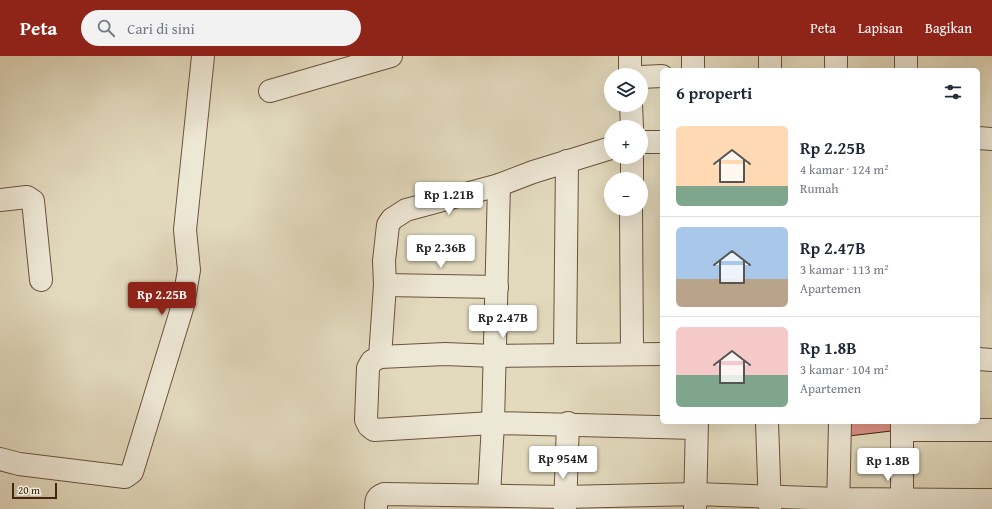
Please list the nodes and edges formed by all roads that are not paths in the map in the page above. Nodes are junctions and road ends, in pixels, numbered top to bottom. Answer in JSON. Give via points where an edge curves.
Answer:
{"nodes":[{"id":1,"x":203,"y":56,"type":"edge"},
{"id":2,"x":391,"y":56,"type":"edge"},
{"id":3,"x":630,"y":56,"type":"edge"},
{"id":4,"x":693,"y":56,"type":"edge"},
{"id":5,"x":770,"y":56,"type":"edge"},
{"id":6,"x":836,"y":56,"type":"edge"},
{"id":7,"x":906,"y":56,"type":"edge"},
{"id":8,"x":630,"y":68,"type":"edge"},
{"id":9,"x":693,"y":68,"type":"edge"},
{"id":10,"x":770,"y":68,"type":"edge"},
{"id":11,"x":836,"y":68,"type":"edge"},
{"id":12,"x":906,"y":68,"type":"edge"},
{"id":13,"x":660,"y":76,"type":"edge"},
{"id":14,"x":648,"y":77,"type":"edge"},
{"id":15,"x":270,"y":91,"type":"dead end"},
{"id":16,"x":980,"y":138,"type":"edge"},
{"id":17,"x":992,"y":139,"type":"edge"},
{"id":18,"x":648,"y":142,"type":"edge"},
{"id":19,"x":660,"y":142,"type":"edge"},
{"id":20,"x":604,"y":150,"type":"edge"},
{"id":21,"x":566,"y":161,"type":"junction"},
{"id":22,"x":499,"y":185,"type":"junction"},
{"id":23,"x":0,"y":200,"type":"edge"},
{"id":24,"x":631,"y":216,"type":"edge"},
{"id":25,"x":41,"y":280,"type":"dead end"},
{"id":26,"x":385,"y":285,"type":"junction"},
{"id":27,"x":497,"y":288,"type":"junction"},
{"id":28,"x":565,"y":354,"type":"junction"},
{"id":29,"x":632,"y":354,"type":"junction"},
{"id":30,"x":660,"y":354,"type":"edge"},
{"id":31,"x":494,"y":356,"type":"junction"},
{"id":32,"x":380,"y":357,"type":"junction"},
{"id":33,"x":980,"y":359,"type":"edge"},
{"id":34,"x":992,"y":360,"type":"edge"},
{"id":35,"x":493,"y":423,"type":"junction"},
{"id":36,"x":568,"y":423,"type":"junction"},
{"id":37,"x":767,"y":424,"type":"edge"},
{"id":38,"x":840,"y":424,"type":"edge"},
{"id":39,"x":696,"y":425,"type":"edge"},
{"id":40,"x":902,"y":426,"type":"edge"},
{"id":41,"x":992,"y":430,"type":"edge"},
{"id":42,"x":0,"y":459,"type":"edge"},
{"id":43,"x":489,"y":495,"type":"junction"},
{"id":44,"x":992,"y":500,"type":"edge"},
{"id":45,"x":696,"y":502,"type":"edge"},
{"id":46,"x":770,"y":502,"type":"edge"},
{"id":47,"x":564,"y":503,"type":"edge"},
{"id":48,"x":838,"y":504,"type":"edge"},
{"id":49,"x":902,"y":504,"type":"edge"},
{"id":50,"x":969,"y":505,"type":"edge"},
{"id":51,"x":376,"y":509,"type":"edge"}],
"edges":[{"from":1,"to":42,"type":"street","via":[[185,230],[189,270],[183,305],[132,472],[125,477],[19,464]]},
{"from":2,"to":15,"type":"street"},
{"from":3,"to":8,"type":"street"},
{"from":4,"to":9,"type":"street"},
{"from":5,"to":10,"type":"street"},
{"from":6,"to":11,"type":"street"},
{"from":7,"to":12,"type":"street"},
{"from":13,"to":14,"type":"street"},
{"from":16,"to":17,"type":"street"},
{"from":18,"to":19,"type":"street"},
{"from":20,"to":21,"type":"street"},
{"from":21,"to":22,"type":"street"},
{"from":21,"to":28,"type":"street"},
{"from":22,"to":26,"type":"street","via":[[406,210],[392,219],[388,225],[384,261]]},
{"from":22,"to":27,"type":"street"},
{"from":23,"to":25,"type":"street","via":[[27,197],[33,201]]},
{"from":24,"to":29,"type":"street"},
{"from":26,"to":27,"type":"street"},
{"from":26,"to":32,"type":"street"},
{"from":27,"to":31,"type":"street"},
{"from":28,"to":29,"type":"street"},
{"from":28,"to":31,"type":"street"},
{"from":29,"to":30,"type":"street"},
{"from":31,"to":32,"type":"street","via":[[445,354]]},
{"from":31,"to":35,"type":"street"},
{"from":32,"to":35,"type":"street","via":[[372,361],[368,368],[366,420],[374,430]]},
{"from":33,"to":34,"type":"street"},
{"from":35,"to":36,"type":"street"},
{"from":35,"to":43,"type":"street"},
{"from":36,"to":39,"type":"street"},
{"from":36,"to":47,"type":"street"},
{"from":37,"to":46,"type":"street"},
{"from":38,"to":48,"type":"street"},
{"from":39,"to":45,"type":"street"},
{"from":40,"to":41,"type":"street"},
{"from":40,"to":49,"type":"street"},
{"from":43,"to":47,"type":"street"},
{"from":43,"to":51,"type":"street","via":[[384,494],[376,501]]},
{"from":44,"to":50,"type":"street"},
{"from":45,"to":46,"type":"street"},
{"from":45,"to":47,"type":"street"},
{"from":46,"to":48,"type":"street"},
{"from":48,"to":49,"type":"street"},
{"from":49,"to":50,"type":"street"}]}
